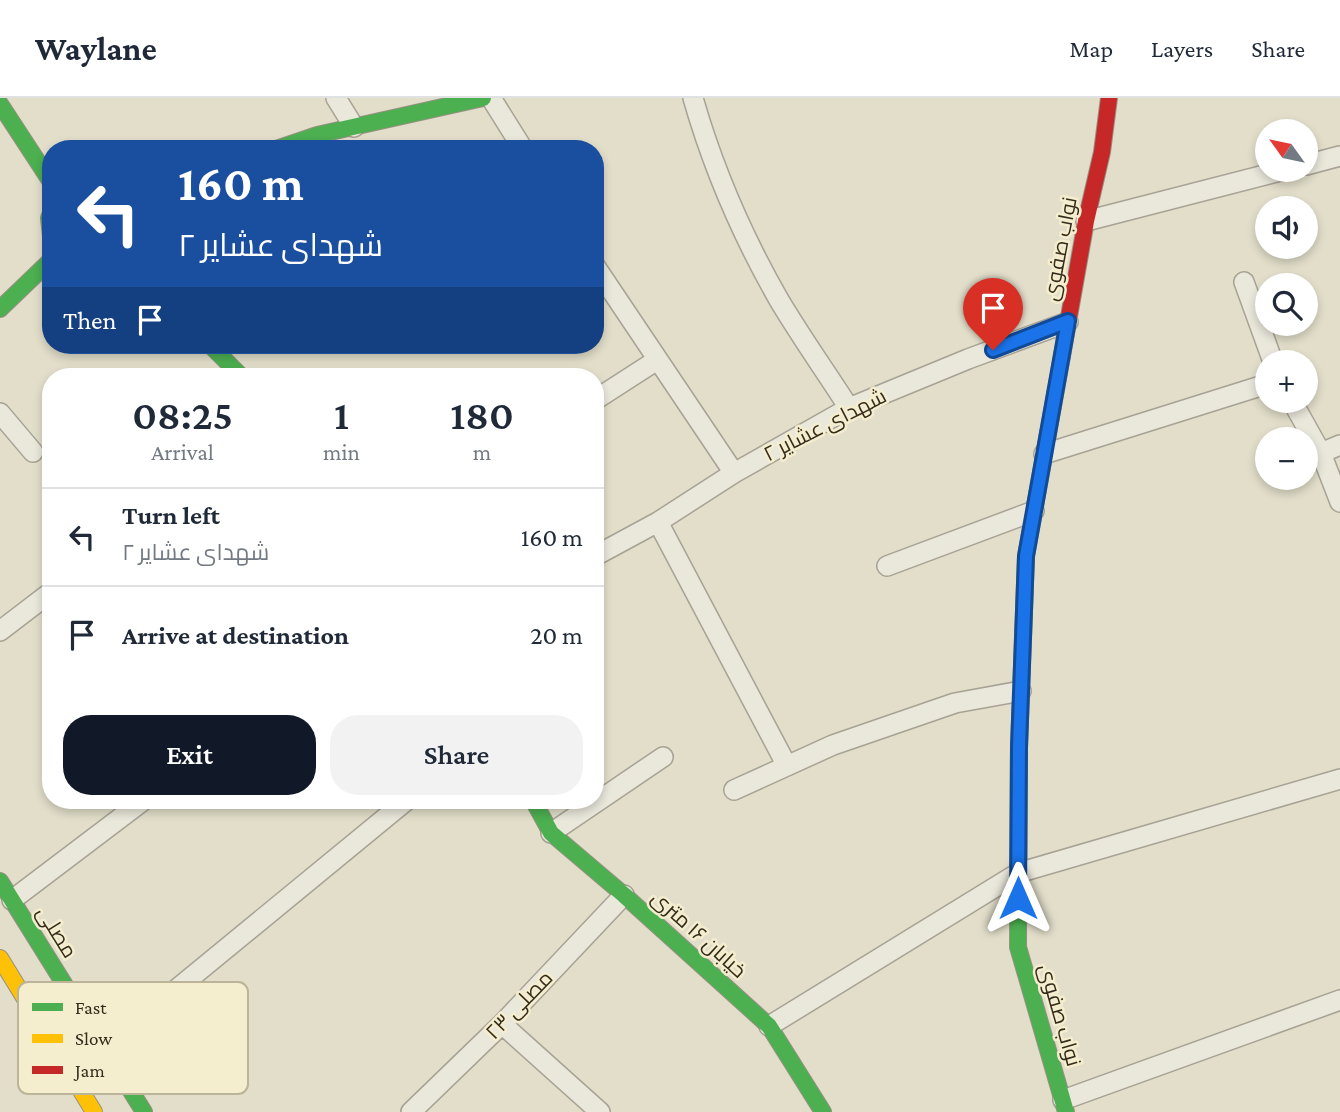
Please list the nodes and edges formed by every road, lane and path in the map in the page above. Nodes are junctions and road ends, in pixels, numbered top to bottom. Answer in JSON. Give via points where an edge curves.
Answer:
{"nodes":[{"id":1,"x":336,"y":98,"type":"edge"},
{"id":2,"x":483,"y":98,"type":"edge"},
{"id":3,"x":491,"y":98,"type":"edge"},
{"id":4,"x":693,"y":98,"type":"edge"},
{"id":5,"x":1109,"y":98,"type":"edge"},
{"id":6,"x":0,"y":104,"type":"edge"},
{"id":7,"x":354,"y":127,"type":"junction"},
{"id":8,"x":302,"y":140,"type":"edge"},
{"id":9,"x":517,"y":140,"type":"edge"},
{"id":10,"x":1340,"y":156,"type":"edge"},
{"id":11,"x":1318,"y":161,"type":"edge"},
{"id":12,"x":42,"y":168,"type":"edge"},
{"id":13,"x":1255,"y":177,"type":"edge"},
{"id":14,"x":1086,"y":220,"type":"junction"},
{"id":15,"x":42,"y":269,"type":"edge"},
{"id":16,"x":604,"y":279,"type":"edge"},
{"id":17,"x":1244,"y":282,"type":"dead end"},
{"id":18,"x":0,"y":309,"type":"edge"},
{"id":19,"x":1068,"y":321,"type":"junction"},
{"id":20,"x":1269,"y":350,"type":"edge"},
{"id":21,"x":219,"y":354,"type":"edge"},
{"id":22,"x":657,"y":360,"type":"junction"},
{"id":23,"x":233,"y":368,"type":"edge"},
{"id":24,"x":1255,"y":388,"type":"edge"},
{"id":25,"x":604,"y":394,"type":"edge"},
{"id":26,"x":849,"y":408,"type":"junction"},
{"id":27,"x":0,"y":413,"type":"edge"},
{"id":28,"x":1299,"y":413,"type":"edge"},
{"id":29,"x":1340,"y":445,"type":"edge"},
{"id":30,"x":33,"y":452,"type":"dead end"},
{"id":31,"x":1321,"y":453,"type":"junction"},
{"id":32,"x":1044,"y":454,"type":"junction"},
{"id":33,"x":734,"y":473,"type":"junction"},
{"id":34,"x":1340,"y":502,"type":"edge"},
{"id":35,"x":1034,"y":511,"type":"junction"},
{"id":36,"x":658,"y":522,"type":"junction"},
{"id":37,"x":604,"y":551,"type":"edge"},
{"id":38,"x":887,"y":566,"type":"dead end"},
{"id":39,"x":42,"y":599,"type":"edge"},
{"id":40,"x":0,"y":631,"type":"edge"},
{"id":41,"x":1021,"y":691,"type":"junction"},
{"id":42,"x":663,"y":757,"type":"dead end"},
{"id":43,"x":787,"y":766,"type":"junction"},
{"id":44,"x":1340,"y":779,"type":"edge"},
{"id":45,"x":734,"y":790,"type":"dead end"},
{"id":46,"x":604,"y":797,"type":"edge"},
{"id":47,"x":132,"y":809,"type":"edge"},
{"id":48,"x":396,"y":809,"type":"edge"},
{"id":49,"x":538,"y":809,"type":"edge"},
{"id":50,"x":586,"y":809,"type":"edge"},
{"id":51,"x":551,"y":833,"type":"junction"},
{"id":52,"x":1018,"y":873,"type":"junction"},
{"id":53,"x":0,"y":881,"type":"edge"},
{"id":54,"x":624,"y":895,"type":"junction"},
{"id":55,"x":12,"y":900,"type":"junction"},
{"id":56,"x":1,"y":962,"type":"edge"},
{"id":57,"x":64,"y":982,"type":"edge"},
{"id":58,"x":185,"y":982,"type":"edge"},
{"id":59,"x":18,"y":989,"type":"edge"},
{"id":60,"x":1340,"y":1000,"type":"edge"},
{"id":61,"x":502,"y":1024,"type":"junction"},
{"id":62,"x":769,"y":1026,"type":"junction"},
{"id":63,"x":83,"y":1094,"type":"edge"},
{"id":64,"x":133,"y":1094,"type":"edge"},
{"id":65,"x":1065,"y":1106,"type":"edge"},
{"id":66,"x":94,"y":1112,"type":"edge"},
{"id":67,"x":144,"y":1112,"type":"edge"},
{"id":68,"x":411,"y":1112,"type":"edge"},
{"id":69,"x":600,"y":1112,"type":"edge"},
{"id":70,"x":823,"y":1112,"type":"edge"}],
"edges":[{"from":1,"to":7,"type":"street"},
{"from":2,"to":7,"type":"street"},
{"from":3,"to":9,"type":"street"},
{"from":4,"to":26,"type":"street","via":[[736,215],[779,300]]},
{"from":5,"to":14,"type":"street","name":"نواب صفوی"},
{"from":6,"to":12,"type":"street"},
{"from":7,"to":8,"type":"street"},
{"from":10,"to":11,"type":"street"},
{"from":13,"to":14,"type":"street"},
{"from":14,"to":19,"type":"street","name":"نواب صفوی"},
{"from":15,"to":18,"type":"street"},
{"from":16,"to":22,"type":"street"},
{"from":17,"to":20,"type":"street"},
{"from":19,"to":26,"type":"street","name":"شهدای عشایر ۲"},
{"from":19,"to":32,"type":"street","name":"نواب صفوی"},
{"from":21,"to":23,"type":"street"},
{"from":22,"to":25,"type":"street"},
{"from":22,"to":33,"type":"street"},
{"from":24,"to":32,"type":"street"},
{"from":26,"to":33,"type":"street","name":"شهدای عشایر ۲"},
{"from":27,"to":30,"type":"street"},
{"from":28,"to":31,"type":"street"},
{"from":29,"to":31,"type":"street"},
{"from":31,"to":34,"type":"street"},
{"from":32,"to":35,"type":"street","name":"نواب صفوی"},
{"from":33,"to":36,"type":"street","name":"شهدای عشایر ۲"},
{"from":35,"to":38,"type":"street"},
{"from":35,"to":41,"type":"street","name":"نواب صفوی","via":[[1026,556]]},
{"from":36,"to":37,"type":"street","name":"شهدای عشایر ۲"},
{"from":36,"to":43,"type":"street"},
{"from":39,"to":40,"type":"street"},
{"from":41,"to":43,"type":"street","via":[[955,703],[833,745]]},
{"from":41,"to":52,"type":"street","name":"نواب صفوی"},
{"from":42,"to":46,"type":"street"},
{"from":43,"to":45,"type":"street"},
{"from":44,"to":52,"type":"street"},
{"from":47,"to":55,"type":"street"},
{"from":48,"to":58,"type":"street"},
{"from":49,"to":51,"type":"street","name":"خیابان ۱۶ متری"},
{"from":50,"to":51,"type":"street"},
{"from":51,"to":54,"type":"street","name":"خیابان ۱۶ متری"},
{"from":52,"to":62,"type":"street"},
{"from":52,"to":65,"type":"street","name":"نواب صفوی","via":[[1018,947]]},
{"from":53,"to":55,"type":"street","name":"مصلی"},
{"from":54,"to":61,"type":"street","name":"مصلی ۲۳"},
{"from":54,"to":62,"type":"street","name":"خیابان ۱۶ متری"},
{"from":55,"to":57,"type":"street","name":"مصلی"},
{"from":56,"to":59,"type":"street"},
{"from":60,"to":65,"type":"street"},
{"from":61,"to":68,"type":"street","name":"مصلی ۲۳"},
{"from":61,"to":69,"type":"street"},
{"from":62,"to":70,"type":"street","name":"خیابان ۱۶ متری"},
{"from":63,"to":66,"type":"street"},
{"from":64,"to":67,"type":"street","name":"مصلی"}]}
